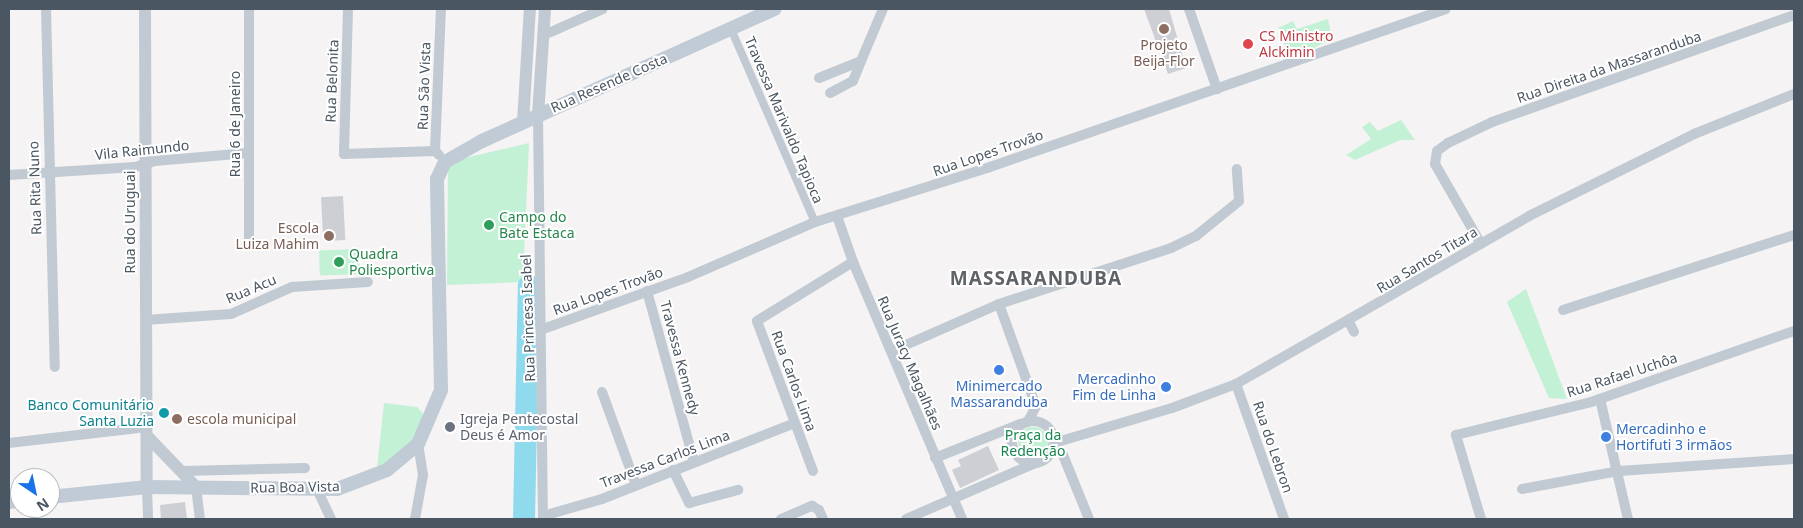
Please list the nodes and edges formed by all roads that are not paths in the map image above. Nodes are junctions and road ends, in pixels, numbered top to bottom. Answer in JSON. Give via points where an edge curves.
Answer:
{"nodes":[{"id":1,"x":46,"y":9,"type":"edge"},
{"id":2,"x":145,"y":9,"type":"edge"},
{"id":3,"x":249,"y":9,"type":"edge"},
{"id":4,"x":348,"y":9,"type":"edge"},
{"id":5,"x":441,"y":9,"type":"edge"},
{"id":6,"x":530,"y":9,"type":"edge"},
{"id":7,"x":545,"y":9,"type":"edge"},
{"id":8,"x":603,"y":9,"type":"edge"},
{"id":9,"x":775,"y":9,"type":"edge"},
{"id":10,"x":883,"y":9,"type":"edge"},
{"id":11,"x":1189,"y":9,"type":"edge"},
{"id":12,"x":1445,"y":9,"type":"edge"},
{"id":13,"x":760,"y":12,"type":"edge"},
{"id":14,"x":1794,"y":15,"type":"edge"},
{"id":15,"x":731,"y":29,"type":"junction"},
{"id":16,"x":544,"y":35,"type":"junction"},
{"id":17,"x":861,"y":60,"type":"junction"},
{"id":18,"x":819,"y":78,"type":"dead end"},
{"id":19,"x":1217,"y":89,"type":"junction"},
{"id":20,"x":830,"y":93,"type":"dead end"},
{"id":21,"x":1794,"y":94,"type":"edge"},
{"id":22,"x":538,"y":115,"type":"junction"},
{"id":23,"x":523,"y":122,"type":"junction"},
{"id":24,"x":435,"y":151,"type":"junction"},
{"id":25,"x":248,"y":153,"type":"junction"},
{"id":26,"x":445,"y":162,"type":"junction"},
{"id":27,"x":144,"y":164,"type":"junction"},
{"id":28,"x":1237,"y":169,"type":"dead end"},
{"id":29,"x":48,"y":171,"type":"junction"},
{"id":30,"x":9,"y":175,"type":"edge"},
{"id":31,"x":837,"y":216,"type":"junction"},
{"id":32,"x":815,"y":222,"type":"junction"},
{"id":33,"x":1794,"y":234,"type":"edge"},
{"id":34,"x":249,"y":239,"type":"dead end"},
{"id":35,"x":1482,"y":244,"type":"junction"},
{"id":36,"x":853,"y":262,"type":"junction"},
{"id":37,"x":368,"y":282,"type":"dead end"},
{"id":38,"x":647,"y":291,"type":"junction"},
{"id":39,"x":999,"y":304,"type":"junction"},
{"id":40,"x":1563,"y":310,"type":"dead end"},
{"id":41,"x":145,"y":320,"type":"junction"},
{"id":42,"x":1349,"y":322,"type":"junction"},
{"id":43,"x":543,"y":328,"type":"junction"},
{"id":44,"x":1794,"y":331,"type":"edge"},
{"id":45,"x":1354,"y":332,"type":"dead end"},
{"id":46,"x":892,"y":351,"type":"junction"},
{"id":47,"x":55,"y":367,"type":"dead end"},
{"id":48,"x":1236,"y":384,"type":"junction"},
{"id":49,"x":602,"y":392,"type":"dead end"},
{"id":50,"x":1600,"y":399,"type":"junction"},
{"id":51,"x":1029,"y":420,"type":"junction"},
{"id":52,"x":795,"y":423,"type":"junction"},
{"id":53,"x":147,"y":431,"type":"junction"},
{"id":54,"x":1051,"y":432,"type":"junction"},
{"id":55,"x":1071,"y":436,"type":"junction"},
{"id":56,"x":9,"y":443,"type":"edge"},
{"id":57,"x":418,"y":444,"type":"junction"},
{"id":58,"x":1054,"y":444,"type":"junction"},
{"id":59,"x":935,"y":458,"type":"junction"},
{"id":60,"x":1794,"y":459,"type":"edge"},
{"id":61,"x":694,"y":462,"type":"junction"},
{"id":62,"x":1038,"y":462,"type":"junction"},
{"id":63,"x":305,"y":468,"type":"dead end"},
{"id":64,"x":673,"y":470,"type":"junction"},
{"id":65,"x":182,"y":471,"type":"junction"},
{"id":66,"x":813,"y":471,"type":"dead end"},
{"id":67,"x":1619,"y":471,"type":"junction"},
{"id":68,"x":636,"y":485,"type":"junction"},
{"id":69,"x":147,"y":487,"type":"junction"},
{"id":70,"x":196,"y":487,"type":"junction"},
{"id":71,"x":1522,"y":489,"type":"dead end"},
{"id":72,"x":317,"y":490,"type":"junction"},
{"id":73,"x":738,"y":490,"type":"dead end"},
{"id":74,"x":60,"y":496,"type":"edge"},
{"id":75,"x":953,"y":499,"type":"junction"},
{"id":76,"x":821,"y":515,"type":"edge"},
{"id":77,"x":543,"y":518,"type":"edge"},
{"id":78,"x":148,"y":519,"type":"edge"},
{"id":79,"x":200,"y":519,"type":"edge"},
{"id":80,"x":331,"y":519,"type":"edge"},
{"id":81,"x":415,"y":519,"type":"edge"},
{"id":82,"x":781,"y":519,"type":"edge"},
{"id":83,"x":906,"y":519,"type":"edge"},
{"id":84,"x":962,"y":519,"type":"edge"},
{"id":85,"x":1089,"y":519,"type":"edge"},
{"id":86,"x":1284,"y":519,"type":"edge"},
{"id":87,"x":1481,"y":519,"type":"edge"},
{"id":88,"x":1628,"y":519,"type":"edge"}],
"edges":[{"from":1,"to":29,"type":"street","name":"Rua Rita Nuno"},
{"from":2,"to":27,"type":"street","name":"Rua do Uruguai"},
{"from":3,"to":25,"type":"street","name":"Rua 6 de Janeiro"},
{"from":4,"to":24,"type":"street","name":"Rua Belonita","via":[[344,154]]},
{"from":5,"to":24,"type":"street","name":"Rua São Vista"},
{"from":6,"to":23,"type":"street"},
{"from":7,"to":16,"type":"street"},
{"from":8,"to":16,"type":"street"},
{"from":9,"to":13,"type":"main road","name":"Rua Resende Costa"},
{"from":10,"to":17,"type":"street"},
{"from":11,"to":19,"type":"street"},
{"from":12,"to":19,"type":"street","name":"Rua Lopes Trovão"},
{"from":13,"to":15,"type":"main road","name":"Rua Resende Costa"},
{"from":14,"to":35,"type":"street","name":"Rua Direita da Massaranduba","via":[[1492,122],[1437,151],[1435,164]]},
{"from":15,"to":22,"type":"main road","name":"Rua Resende Costa"},
{"from":15,"to":32,"type":"street","name":"Travessa Marivaldo Tapioca"},
{"from":16,"to":22,"type":"street"},
{"from":17,"to":18,"type":"street"},
{"from":17,"to":20,"type":"street","via":[[853,81]]},
{"from":19,"to":31,"type":"street","name":"Rua Lopes Trovão"},
{"from":21,"to":35,"type":"street","name":"Rua Santos Titara","via":[[1694,134]]},
{"from":22,"to":23,"type":"main road","name":"Rua Resende Costa"},
{"from":22,"to":43,"type":"street","name":"Rua Princesa Isabel"},
{"from":23,"to":26,"type":"main road","name":"Rua Resende Costa"},
{"from":24,"to":26,"type":"street"},
{"from":25,"to":27,"type":"street","name":"Vila Raimundo"},
{"from":25,"to":34,"type":"street","name":"Rua 6 de Janeiro"},
{"from":26,"to":57,"type":"main road","name":"Rua Boa Vista","via":[[437,179],[441,390]]},
{"from":27,"to":29,"type":"street","name":"Vila Raimundo"},
{"from":27,"to":41,"type":"street","name":"Rua do Uruguai"},
{"from":28,"to":39,"type":"street","via":[[1239,201],[1196,236],[1170,248]]},
{"from":29,"to":30,"type":"street","name":"Vila Raimundo"},
{"from":29,"to":47,"type":"street","name":"Rua Rita Nuno"},
{"from":31,"to":32,"type":"street","name":"Rua Lopes Trovão"},
{"from":31,"to":36,"type":"street","name":"Rua Juracy Magalhães"},
{"from":32,"to":38,"type":"street","name":"Rua Lopes Trovão"},
{"from":33,"to":40,"type":"street"},
{"from":35,"to":42,"type":"street","name":"Rua Santos Titara"},
{"from":36,"to":46,"type":"street","name":"Rua Juracy Magalhães"},
{"from":36,"to":52,"type":"street","name":"Rua Carlos Lima","via":[[757,321]]},
{"from":37,"to":41,"type":"street","name":"Rua Acu","via":[[292,287],[232,314]]},
{"from":38,"to":43,"type":"street","name":"Rua Lopes Trovão"},
{"from":38,"to":61,"type":"street","name":"Travessa Kennedy"},
{"from":39,"to":46,"type":"street"},
{"from":39,"to":51,"type":"street","via":[[1036,406]]},
{"from":41,"to":53,"type":"street","name":"Rua do Uruguai"},
{"from":42,"to":45,"type":"street"},
{"from":42,"to":48,"type":"street","name":"Rua Santos Titara"},
{"from":43,"to":77,"type":"street","name":"Rua Princesa Isabel"},
{"from":44,"to":50,"type":"street","name":"Rua Rafael Uchôa"},
{"from":46,"to":59,"type":"street","name":"Rua Juracy Magalhães"},
{"from":48,"to":55,"type":"street","name":"Rua Santos Titara","via":[[1163,411]]},
{"from":48,"to":86,"type":"street","name":"Rua do Lebron"},
{"from":49,"to":68,"type":"street"},
{"from":50,"to":67,"type":"street"},
{"from":50,"to":87,"type":"street","name":"Rua Rafael Uchôa","via":[[1456,435]]},
{"from":51,"to":54,"type":"street","via":[[1042,423]]},
{"from":51,"to":59,"type":"street"},
{"from":51,"to":62,"type":"street","via":[[1013,434],[1013,449],[1023,460]]},
{"from":52,"to":61,"type":"street","name":"Travessa Carlos Lima"},
{"from":52,"to":66,"type":"street","name":"Rua Carlos Lima"},
{"from":53,"to":56,"type":"street"},
{"from":53,"to":65,"type":"street"},
{"from":53,"to":69,"type":"street","name":"Rua do Uruguai"},
{"from":54,"to":55,"type":"street","name":"Rua Santos Titara"},
{"from":54,"to":58,"type":"street"},
{"from":55,"to":58,"type":"street","name":"Rua Santos Titara"},
{"from":57,"to":72,"type":"main road","name":"Rua Boa Vista","via":[[404,458],[370,479],[354,486]]},
{"from":57,"to":81,"type":"street","via":[[423,475]]},
{"from":58,"to":62,"type":"street","via":[[1049,454]]},
{"from":58,"to":85,"type":"street","via":[[1063,455]]},
{"from":59,"to":75,"type":"street","name":"Rua Juracy Magalhães"},
{"from":60,"to":67,"type":"street"},
{"from":61,"to":64,"type":"street","name":"Travessa Carlos Lima"},
{"from":62,"to":75,"type":"street"},
{"from":63,"to":65,"type":"street","name":"Rua Boa Vista"},
{"from":64,"to":68,"type":"street","name":"Travessa Carlos Lima"},
{"from":64,"to":73,"type":"street","via":[[689,503]]},
{"from":65,"to":70,"type":"street"},
{"from":67,"to":71,"type":"street"},
{"from":67,"to":88,"type":"street"},
{"from":68,"to":77,"type":"street","name":"Travessa Carlos Lima"},
{"from":69,"to":70,"type":"main road","name":"Rua Boa Vista"},
{"from":69,"to":74,"type":"main road","name":"Rua Boa Vista"},
{"from":69,"to":78,"type":"street"},
{"from":70,"to":72,"type":"main road","name":"Rua Boa Vista"},
{"from":70,"to":79,"type":"street"},
{"from":72,"to":80,"type":"street"},
{"from":75,"to":83,"type":"street"},
{"from":75,"to":84,"type":"street","name":"Rua Juracy Magalhães"},
{"from":76,"to":82,"type":"street","via":[[806,507]]}]}
